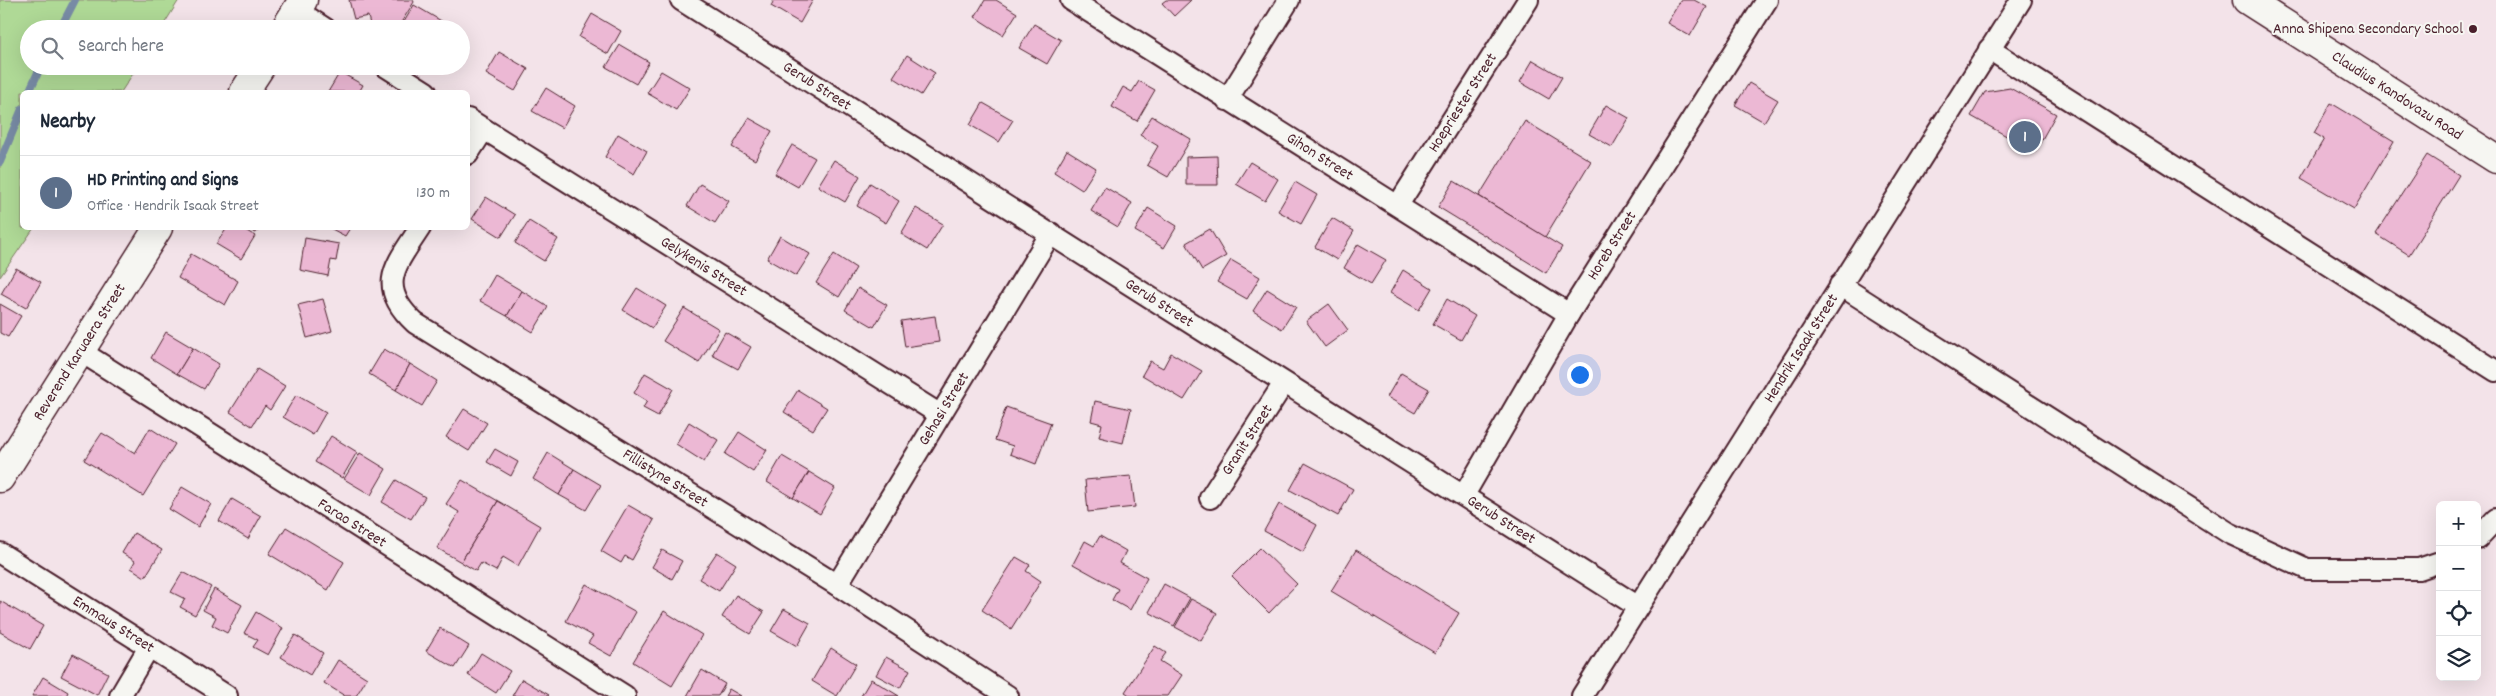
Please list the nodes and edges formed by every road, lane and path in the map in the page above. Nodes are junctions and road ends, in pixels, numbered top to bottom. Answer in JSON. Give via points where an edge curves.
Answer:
{"nodes":[{"id":1,"x":680,"y":0,"type":"edge"},
{"id":2,"x":1071,"y":0,"type":"edge"},
{"id":3,"x":1289,"y":0,"type":"edge"},
{"id":4,"x":1528,"y":0,"type":"edge"},
{"id":5,"x":1767,"y":0,"type":"edge"},
{"id":6,"x":2021,"y":0,"type":"edge"},
{"id":7,"x":2247,"y":0,"type":"edge"},
{"id":8,"x":295,"y":13,"type":"edge"},
{"id":9,"x":309,"y":20,"type":"edge"},
{"id":10,"x":1989,"y":49,"type":"junction"},
{"id":11,"x":255,"y":75,"type":"edge"},
{"id":12,"x":399,"y":75,"type":"edge"},
{"id":13,"x":245,"y":90,"type":"edge"},
{"id":14,"x":423,"y":90,"type":"edge"},
{"id":15,"x":1227,"y":100,"type":"junction"},
{"id":16,"x":476,"y":124,"type":"edge"},
{"id":17,"x":470,"y":146,"type":"edge"},
{"id":18,"x":2496,"y":159,"type":"edge"},
{"id":19,"x":1398,"y":206,"type":"junction"},
{"id":20,"x":157,"y":230,"type":"edge"},
{"id":21,"x":419,"y":230,"type":"edge"},
{"id":22,"x":1051,"y":233,"type":"junction"},
{"id":23,"x":1840,"y":285,"type":"junction"},
{"id":24,"x":1569,"y":314,"type":"junction"},
{"id":25,"x":80,"y":351,"type":"junction"},
{"id":26,"x":2496,"y":371,"type":"edge"},
{"id":27,"x":1284,"y":383,"type":"junction"},
{"id":28,"x":939,"y":414,"type":"junction"},
{"id":29,"x":0,"y":478,"type":"edge"},
{"id":30,"x":1464,"y":495,"type":"junction"},
{"id":31,"x":1210,"y":498,"type":"dead end"},
{"id":32,"x":2496,"y":519,"type":"edge"},
{"id":33,"x":2481,"y":535,"type":"edge"},
{"id":34,"x":0,"y":553,"type":"edge"},
{"id":35,"x":2436,"y":563,"type":"edge"},
{"id":36,"x":837,"y":585,"type":"junction"},
{"id":37,"x":1637,"y":606,"type":"junction"},
{"id":38,"x":149,"y":647,"type":"junction"},
{"id":39,"x":120,"y":696,"type":"edge"},
{"id":40,"x":227,"y":696,"type":"edge"},
{"id":41,"x":626,"y":696,"type":"edge"},
{"id":42,"x":1008,"y":696,"type":"edge"},
{"id":43,"x":1582,"y":696,"type":"edge"}],
"edges":[{"from":1,"to":22,"type":"street","name":"Gerub Street"},
{"from":2,"to":15,"type":"street","name":"Gihon Street"},
{"from":3,"to":15,"type":"street"},
{"from":4,"to":19,"type":"street","name":"Hoepriester Street"},
{"from":5,"to":24,"type":"street","name":"Horeb Street"},
{"from":6,"to":10,"type":"street","name":"Hendrik Isaak Street"},
{"from":7,"to":18,"type":"street","name":"Claudius Kandovazu Road"},
{"from":8,"to":9,"type":"street"},
{"from":10,"to":23,"type":"street","name":"Hendrik Isaak Street"},
{"from":10,"to":26,"type":"street"},
{"from":11,"to":13,"type":"street"},
{"from":12,"to":14,"type":"street"},
{"from":15,"to":19,"type":"street","name":"Gihon Street"},
{"from":16,"to":17,"type":"street"},
{"from":16,"to":28,"type":"street","name":"Gelykenis Street"},
{"from":19,"to":24,"type":"street","name":"Gihon Street"},
{"from":20,"to":25,"type":"street","name":"Reverend Karuaera Street"},
{"from":21,"to":36,"type":"street","name":"Fillistyne Street","via":[[394,268],[390,286],[403,312],[415,323]]},
{"from":22,"to":27,"type":"street","name":"Gerub Street"},
{"from":22,"to":28,"type":"street","name":"Gehasi Street"},
{"from":23,"to":35,"type":"street","via":[[2229,533],[2307,569],[2420,569]]},
{"from":23,"to":37,"type":"street","name":"Hendrik Isaak Street"},
{"from":24,"to":30,"type":"street","name":"Horeb Street"},
{"from":25,"to":29,"type":"street","name":"Reverend Karuaera Street"},
{"from":25,"to":41,"type":"street","name":"Farao Street"},
{"from":27,"to":30,"type":"street","name":"Gerub Street"},
{"from":27,"to":31,"type":"street","name":"Granit Street"},
{"from":28,"to":36,"type":"street","name":"Gehasi Street"},
{"from":30,"to":37,"type":"street","name":"Gerub Street"},
{"from":32,"to":33,"type":"street"},
{"from":34,"to":38,"type":"street","name":"Emmaus Street"},
{"from":36,"to":42,"type":"street","name":"Fillistyne Street"},
{"from":37,"to":43,"type":"street","name":"Hendrik Isaak Street"},
{"from":38,"to":39,"type":"street"},
{"from":38,"to":40,"type":"street","name":"Emmaus Street"}]}
